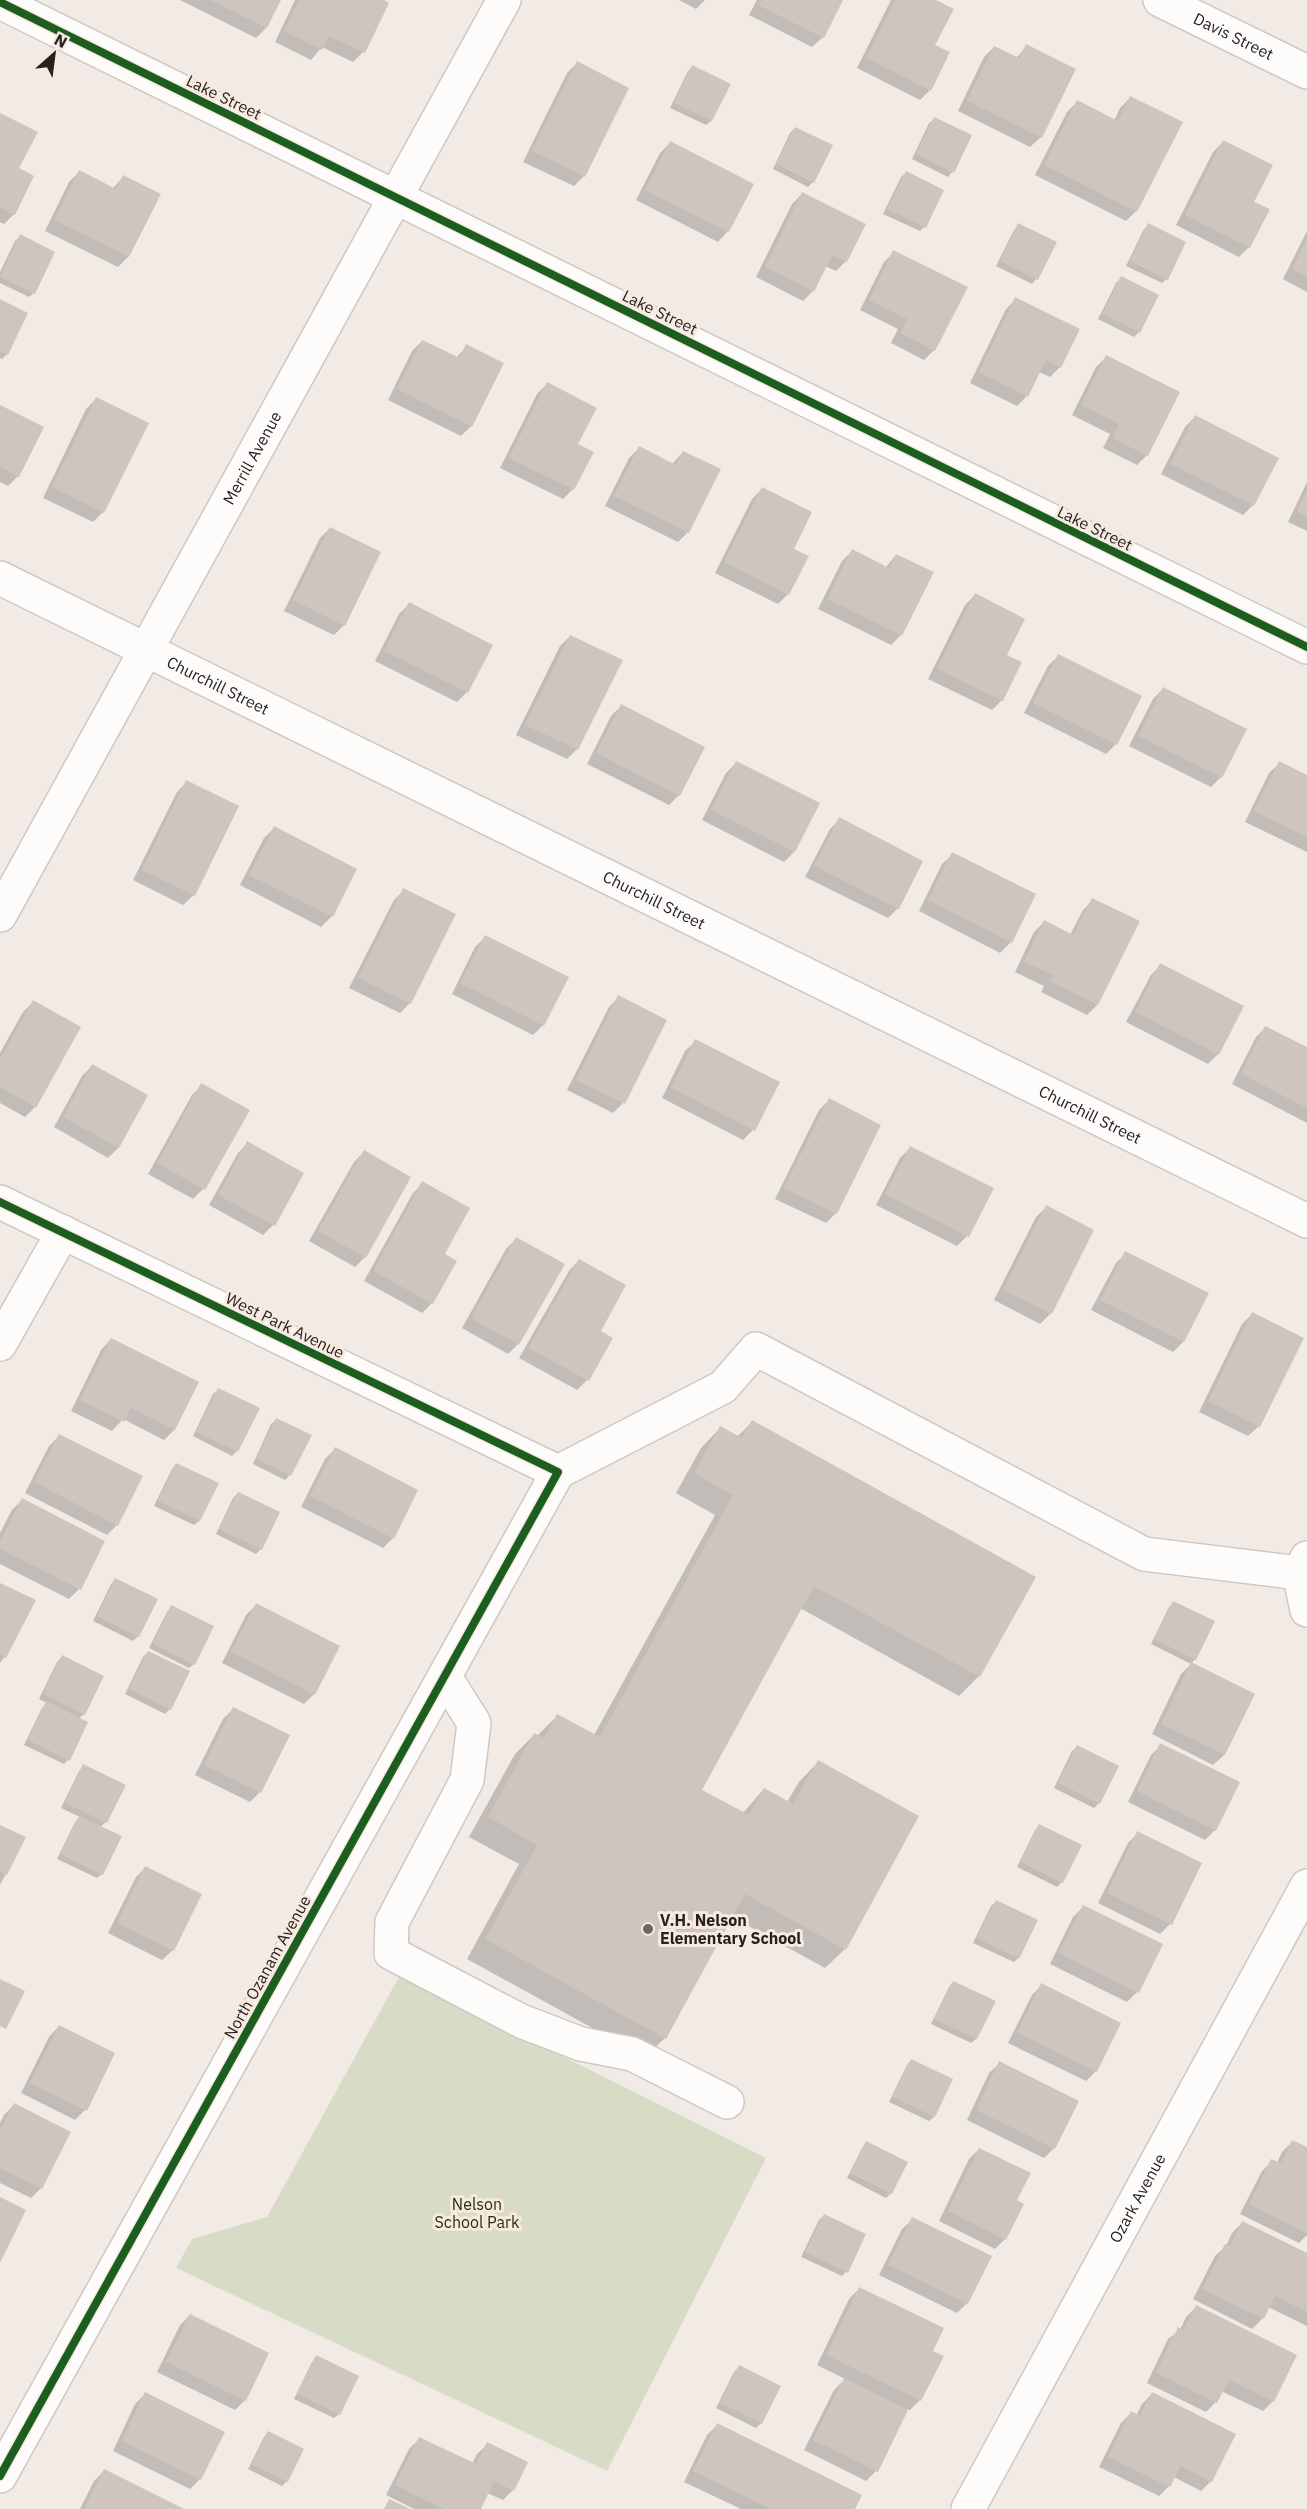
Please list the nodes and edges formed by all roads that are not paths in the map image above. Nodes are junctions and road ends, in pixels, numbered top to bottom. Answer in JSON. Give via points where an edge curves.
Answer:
{"nodes":[{"id":1,"x":504,"y":0,"type":"edge"},
{"id":2,"x":1160,"y":0,"type":"edge"},
{"id":3,"x":0,"y":2,"type":"edge"},
{"id":4,"x":1307,"y":72,"type":"edge"},
{"id":5,"x":395,"y":197,"type":"junction"},
{"id":6,"x":0,"y":578,"type":"edge"},
{"id":7,"x":1307,"y":647,"type":"edge"},
{"id":8,"x":147,"y":651,"type":"junction"},
{"id":9,"x":0,"y":915,"type":"edge"},
{"id":10,"x":0,"y":1202,"type":"edge"},
{"id":11,"x":1307,"y":1221,"type":"edge"},
{"id":12,"x":63,"y":1232,"type":"junction"},
{"id":13,"x":0,"y":1344,"type":"edge"},
{"id":14,"x":558,"y":1472,"type":"junction"},
{"id":15,"x":1303,"y":1565,"type":"edge"},
{"id":16,"x":1307,"y":1610,"type":"edge"},
{"id":17,"x":445,"y":1677,"type":"junction"},
{"id":18,"x":1307,"y":1886,"type":"edge"},
{"id":19,"x":727,"y":2102,"type":"dead end"},
{"id":20,"x":0,"y":2476,"type":"edge"},
{"id":21,"x":968,"y":2509,"type":"edge"}],
"edges":[{"from":1,"to":5,"type":"street","name":"Merrill Avenue"},
{"from":2,"to":4,"type":"street","name":"Davis Street"},
{"from":3,"to":5,"type":"street","name":"Lake Street"},
{"from":5,"to":7,"type":"street","name":"Lake Street"},
{"from":5,"to":8,"type":"street","name":"Merrill Avenue"},
{"from":6,"to":8,"type":"street","name":"Churchill Street"},
{"from":8,"to":9,"type":"street","name":"Merrill Avenue"},
{"from":8,"to":11,"type":"street","name":"Churchill Street"},
{"from":10,"to":12,"type":"street","name":"West Park Avenue"},
{"from":12,"to":13,"type":"street"},
{"from":12,"to":14,"type":"street","name":"West Park Avenue"},
{"from":14,"to":15,"type":"street","via":[[723,1387],[756,1348],[1144,1554]]},
{"from":14,"to":17,"type":"street","name":"North Ozanam Avenue"},
{"from":15,"to":16,"type":"street"},
{"from":17,"to":19,"type":"street","via":[[474,1723],[467,1780],[392,1922],[391,1953],[521,2021],[580,2044],[632,2054]]},
{"from":17,"to":20,"type":"street","name":"North Ozanam Avenue"},
{"from":18,"to":21,"type":"street","name":"Ozark Avenue"}]}
